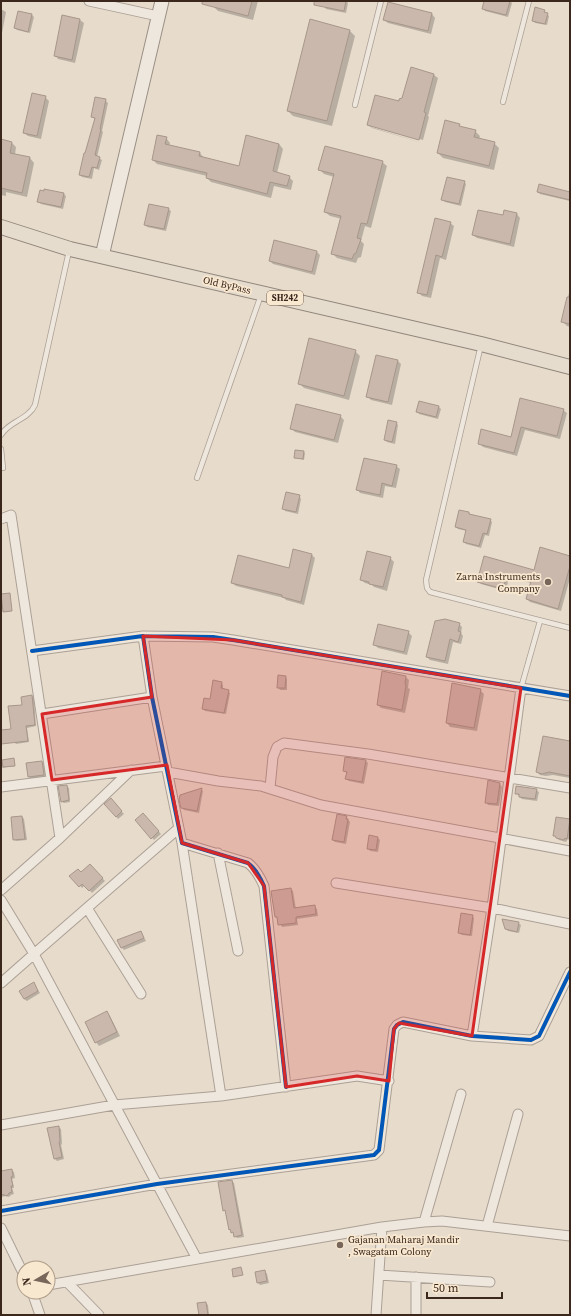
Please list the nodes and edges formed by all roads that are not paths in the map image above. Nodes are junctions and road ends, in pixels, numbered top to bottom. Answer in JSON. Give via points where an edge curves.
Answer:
{"nodes":[{"id":1,"x":89,"y":1,"type":"edge"},
{"id":2,"x":162,"y":1,"type":"edge"},
{"id":3,"x":381,"y":1,"type":"edge"},
{"id":4,"x":529,"y":1,"type":"edge"},
{"id":5,"x":158,"y":16,"type":"junction"},
{"id":6,"x":503,"y":102,"type":"dead end"},
{"id":7,"x":355,"y":105,"type":"dead end"},
{"id":8,"x":1,"y":227,"type":"edge"},
{"id":9,"x":70,"y":249,"type":"junction"},
{"id":10,"x":102,"y":256,"type":"junction"},
{"id":11,"x":262,"y":293,"type":"junction"},
{"id":12,"x":481,"y":344,"type":"junction"},
{"id":13,"x":570,"y":368,"type":"edge"},
{"id":14,"x":1,"y":435,"type":"edge"},
{"id":15,"x":1,"y":449,"type":"edge"},
{"id":16,"x":3,"y":468,"type":"dead end"},
{"id":17,"x":197,"y":478,"type":"dead end"},
{"id":18,"x":1,"y":519,"type":"edge"},
{"id":19,"x":540,"y":621,"type":"junction"},
{"id":20,"x":570,"y":628,"type":"edge"},
{"id":21,"x":143,"y":636,"type":"junction"},
{"id":22,"x":32,"y":651,"type":"junction"},
{"id":23,"x":521,"y":688,"type":"junction"},
{"id":24,"x":570,"y":696,"type":"edge"},
{"id":25,"x":152,"y":697,"type":"junction"},
{"id":26,"x":42,"y":714,"type":"junction"},
{"id":27,"x":167,"y":769,"type":"junction"},
{"id":28,"x":131,"y":770,"type":"junction"},
{"id":29,"x":508,"y":778,"type":"junction"},
{"id":30,"x":52,"y":780,"type":"junction"},
{"id":31,"x":1,"y":786,"type":"edge"},
{"id":32,"x":270,"y":788,"type":"junction"},
{"id":33,"x":570,"y":788,"type":"edge"},
{"id":34,"x":179,"y":828,"type":"junction"},
{"id":35,"x":60,"y":838,"type":"junction"},
{"id":36,"x":501,"y":839,"type":"junction"},
{"id":37,"x":182,"y":843,"type":"junction"},
{"id":38,"x":570,"y":851,"type":"edge"},
{"id":39,"x":218,"y":853,"type":"junction"},
{"id":40,"x":336,"y":883,"type":"dead end"},
{"id":41,"x":1,"y":890,"type":"edge"},
{"id":42,"x":1,"y":900,"type":"edge"},
{"id":43,"x":87,"y":908,"type":"junction"},
{"id":44,"x":492,"y":908,"type":"junction"},
{"id":45,"x":570,"y":924,"type":"edge"},
{"id":46,"x":238,"y":951,"type":"dead end"},
{"id":47,"x":34,"y":954,"type":"junction"},
{"id":48,"x":570,"y":972,"type":"edge"},
{"id":49,"x":1,"y":983,"type":"edge"},
{"id":50,"x":141,"y":994,"type":"dead end"},
{"id":51,"x":472,"y":1036,"type":"junction"},
{"id":52,"x":389,"y":1081,"type":"junction"},
{"id":53,"x":286,"y":1087,"type":"junction"},
{"id":54,"x":461,"y":1094,"type":"dead end"},
{"id":55,"x":221,"y":1096,"type":"junction"},
{"id":56,"x":114,"y":1105,"type":"junction"},
{"id":57,"x":518,"y":1114,"type":"dead end"},
{"id":58,"x":1,"y":1125,"type":"edge"},
{"id":59,"x":156,"y":1184,"type":"junction"},
{"id":60,"x":1,"y":1212,"type":"edge"},
{"id":61,"x":424,"y":1222,"type":"junction"},
{"id":62,"x":487,"y":1226,"type":"junction"},
{"id":63,"x":382,"y":1227,"type":"junction"},
{"id":64,"x":1,"y":1228,"type":"edge"},
{"id":65,"x":570,"y":1236,"type":"edge"},
{"id":66,"x":197,"y":1259,"type":"junction"},
{"id":67,"x":17,"y":1260,"type":"edge"},
{"id":68,"x":379,"y":1275,"type":"junction"},
{"id":69,"x":416,"y":1277,"type":"junction"},
{"id":70,"x":67,"y":1282,"type":"junction"},
{"id":71,"x":490,"y":1282,"type":"dead end"},
{"id":72,"x":56,"y":1284,"type":"edge"},
{"id":73,"x":35,"y":1300,"type":"edge"},
{"id":74,"x":40,"y":1315,"type":"edge"},
{"id":75,"x":99,"y":1315,"type":"edge"},
{"id":76,"x":376,"y":1315,"type":"edge"},
{"id":77,"x":416,"y":1315,"type":"edge"}],
"edges":[{"from":1,"to":5,"type":"street"},
{"from":2,"to":5,"type":"street"},
{"from":3,"to":7,"type":"lane"},
{"from":4,"to":6,"type":"lane"},
{"from":5,"to":10,"type":"street"},
{"from":8,"to":9,"type":"main road","name":"Old ByPass","number":"SH242"},
{"from":9,"to":10,"type":"main road","name":"Old ByPass","number":"SH242"},
{"from":9,"to":14,"type":"lane","via":[[35,405],[33,410]]},
{"from":10,"to":11,"type":"main road","name":"Old ByPass","number":"SH242"},
{"from":11,"to":12,"type":"main road","name":"Old ByPass","number":"SH242"},
{"from":11,"to":17,"type":"lane"},
{"from":12,"to":13,"type":"main road","name":"Old ByPass","number":"SH242"},
{"from":12,"to":19,"type":"lane","via":[[426,584],[430,592]]},
{"from":15,"to":16,"type":"lane"},
{"from":18,"to":22,"type":"street","via":[[11,515]]},
{"from":19,"to":20,"type":"lane"},
{"from":19,"to":23,"type":"lane"},
{"from":21,"to":22,"type":"street"},
{"from":21,"to":23,"type":"street","via":[[213,637]]},
{"from":21,"to":25,"type":"street"},
{"from":22,"to":26,"type":"street"},
{"from":23,"to":24,"type":"street"},
{"from":23,"to":29,"type":"street"},
{"from":25,"to":26,"type":"street"},
{"from":25,"to":27,"type":"street"},
{"from":26,"to":30,"type":"street"},
{"from":27,"to":28,"type":"street"},
{"from":27,"to":32,"type":"street","via":[[218,782]]},
{"from":27,"to":34,"type":"street"},
{"from":28,"to":30,"type":"street"},
{"from":28,"to":35,"type":"street"},
{"from":29,"to":32,"type":"street","via":[[368,754],[284,743],[277,747],[273,757]]},
{"from":29,"to":33,"type":"street"},
{"from":29,"to":36,"type":"street"},
{"from":30,"to":31,"type":"street"},
{"from":30,"to":35,"type":"street"},
{"from":32,"to":36,"type":"street","via":[[321,805]]},
{"from":34,"to":37,"type":"street"},
{"from":34,"to":43,"type":"street"},
{"from":35,"to":41,"type":"street"},
{"from":36,"to":38,"type":"street"},
{"from":36,"to":44,"type":"street"},
{"from":37,"to":39,"type":"street"},
{"from":37,"to":55,"type":"street"},
{"from":39,"to":46,"type":"street"},
{"from":39,"to":53,"type":"street","via":[[248,863],[259,875],[264,886]]},
{"from":40,"to":44,"type":"street"},
{"from":42,"to":47,"type":"street"},
{"from":43,"to":47,"type":"street"},
{"from":43,"to":50,"type":"street"},
{"from":44,"to":45,"type":"street"},
{"from":44,"to":51,"type":"street"},
{"from":47,"to":49,"type":"street"},
{"from":47,"to":56,"type":"street"},
{"from":48,"to":51,"type":"street","via":[[539,1036],[535,1039]]},
{"from":51,"to":52,"type":"street","via":[[399,1023],[394,1029]]},
{"from":52,"to":53,"type":"street","via":[[357,1076]]},
{"from":52,"to":59,"type":"street","via":[[380,1150],[374,1155]]},
{"from":53,"to":55,"type":"street"},
{"from":54,"to":61,"type":"street"},
{"from":55,"to":56,"type":"street"},
{"from":56,"to":58,"type":"street"},
{"from":56,"to":59,"type":"street"},
{"from":57,"to":62,"type":"street"},
{"from":59,"to":60,"type":"street"},
{"from":59,"to":66,"type":"street"},
{"from":61,"to":62,"type":"street","via":[[442,1221]]},
{"from":61,"to":63,"type":"street"},
{"from":62,"to":65,"type":"street"},
{"from":63,"to":66,"type":"street"},
{"from":63,"to":68,"type":"street"},
{"from":64,"to":67,"type":"street"},
{"from":66,"to":70,"type":"street"},
{"from":68,"to":69,"type":"street"},
{"from":68,"to":76,"type":"street"},
{"from":69,"to":71,"type":"street"},
{"from":69,"to":77,"type":"street"},
{"from":70,"to":72,"type":"street"},
{"from":70,"to":75,"type":"street"},
{"from":73,"to":74,"type":"street"}]}
